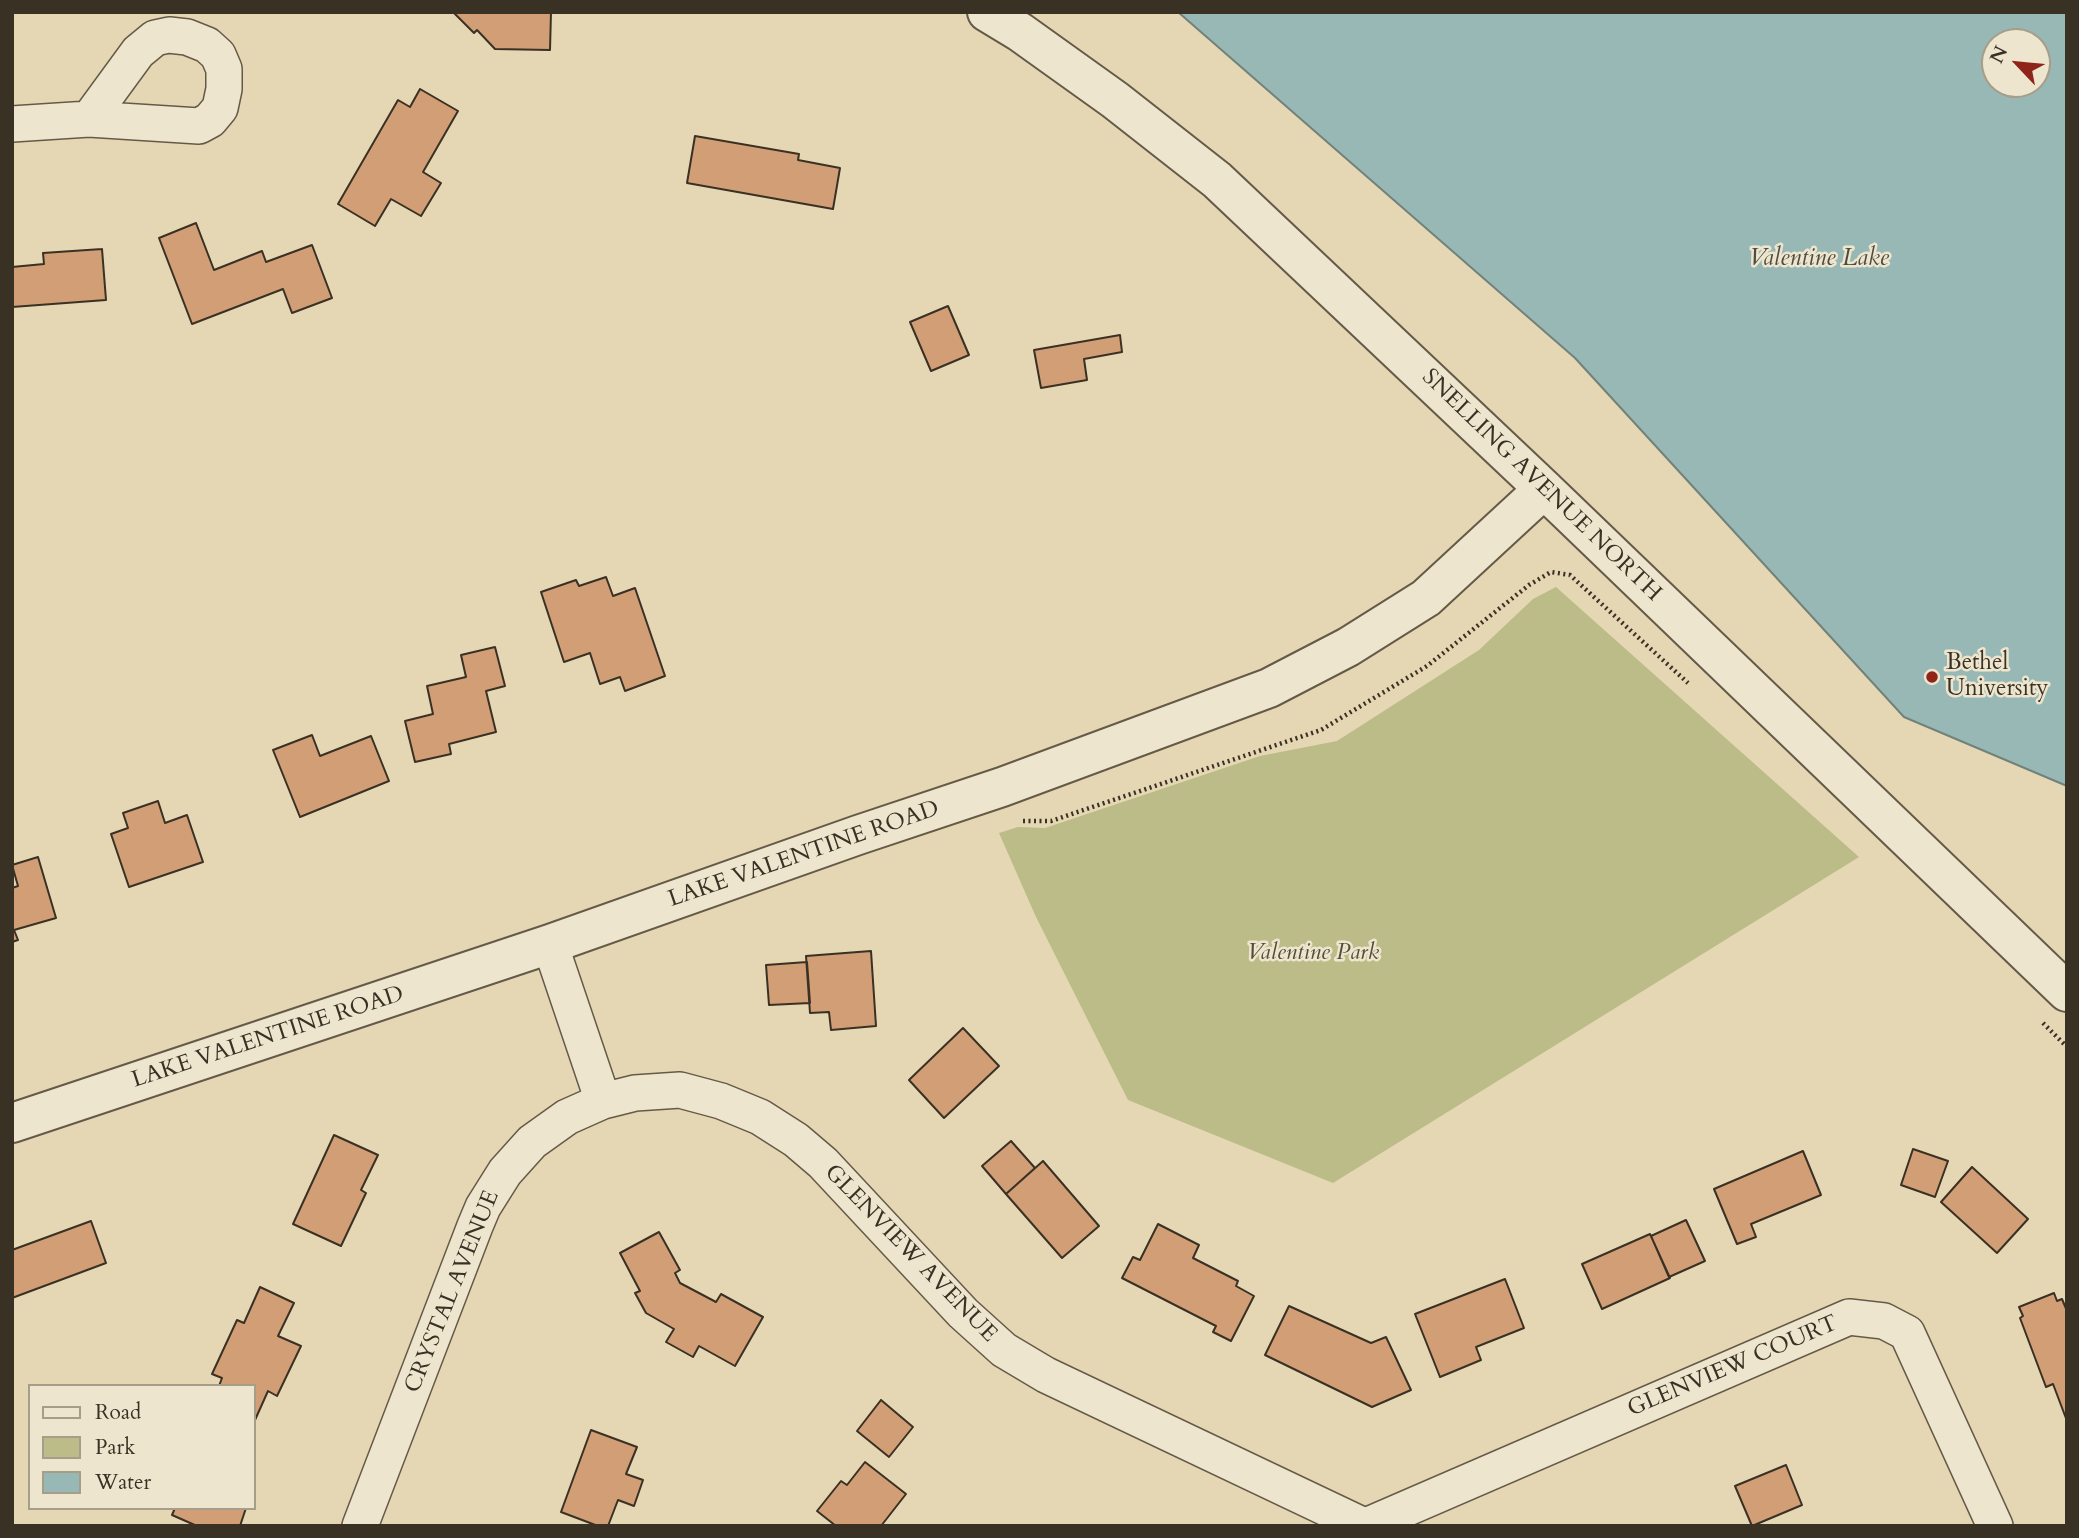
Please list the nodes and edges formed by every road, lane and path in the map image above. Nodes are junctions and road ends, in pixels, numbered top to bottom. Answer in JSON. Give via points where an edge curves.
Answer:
{"nodes":[{"id":1,"x":988,"y":12,"type":"edge"},
{"id":2,"x":89,"y":120,"type":"dead end"},
{"id":3,"x":12,"y":124,"type":"edge"},
{"id":4,"x":1545,"y":489,"type":"junction"},
{"id":5,"x":1693,"y":688,"type":"dead end"},
{"id":6,"x":1017,"y":821,"type":"dead end"},
{"id":7,"x":550,"y":944,"type":"junction"},
{"id":8,"x":2067,"y":992,"type":"edge"},
{"id":9,"x":2038,"y":1019,"type":"dead end"},
{"id":10,"x":2067,"y":1047,"type":"edge"},
{"id":11,"x":603,"y":1101,"type":"junction"},
{"id":12,"x":12,"y":1123,"type":"edge"},
{"id":13,"x":360,"y":1526,"type":"edge"},
{"id":14,"x":1365,"y":1526,"type":"edge"},
{"id":15,"x":1995,"y":1526,"type":"edge"}],
"edges":[{"from":1,"to":4,"type":"street","name":"SNELLING AVENUE NORTH","via":[[1115,100],[1217,180]]},
{"from":2,"to":3,"type":"street"},
{"from":4,"to":7,"type":"street","name":"LAKE VALENTINE ROAD","via":[[1426,598],[1348,647],[1269,688],[1002,787]]},
{"from":4,"to":8,"type":"street","name":"SNELLING AVENUE NORTH"},
{"from":5,"to":6,"type":"path","via":[[1570,575],[1551,572],[1427,666],[1321,730],[1051,821]]},
{"from":7,"to":11,"type":"street"},
{"from":7,"to":12,"type":"street","name":"LAKE VALENTINE ROAD"},
{"from":9,"to":10,"type":"path"},
{"from":11,"to":13,"type":"street","name":"CRYSTAL AVENUE","via":[[567,1116],[532,1142],[505,1172],[483,1208]]},
{"from":11,"to":14,"type":"street","name":"GLENVIEW AVENUE","via":[[680,1090],[760,1117],[823,1163],[962,1312],[1004,1350],[1045,1375]]},
{"from":14,"to":15,"type":"street","name":"GLENVIEW COURT","via":[[1849,1317],[1884,1321],[1907,1333]]}]}
